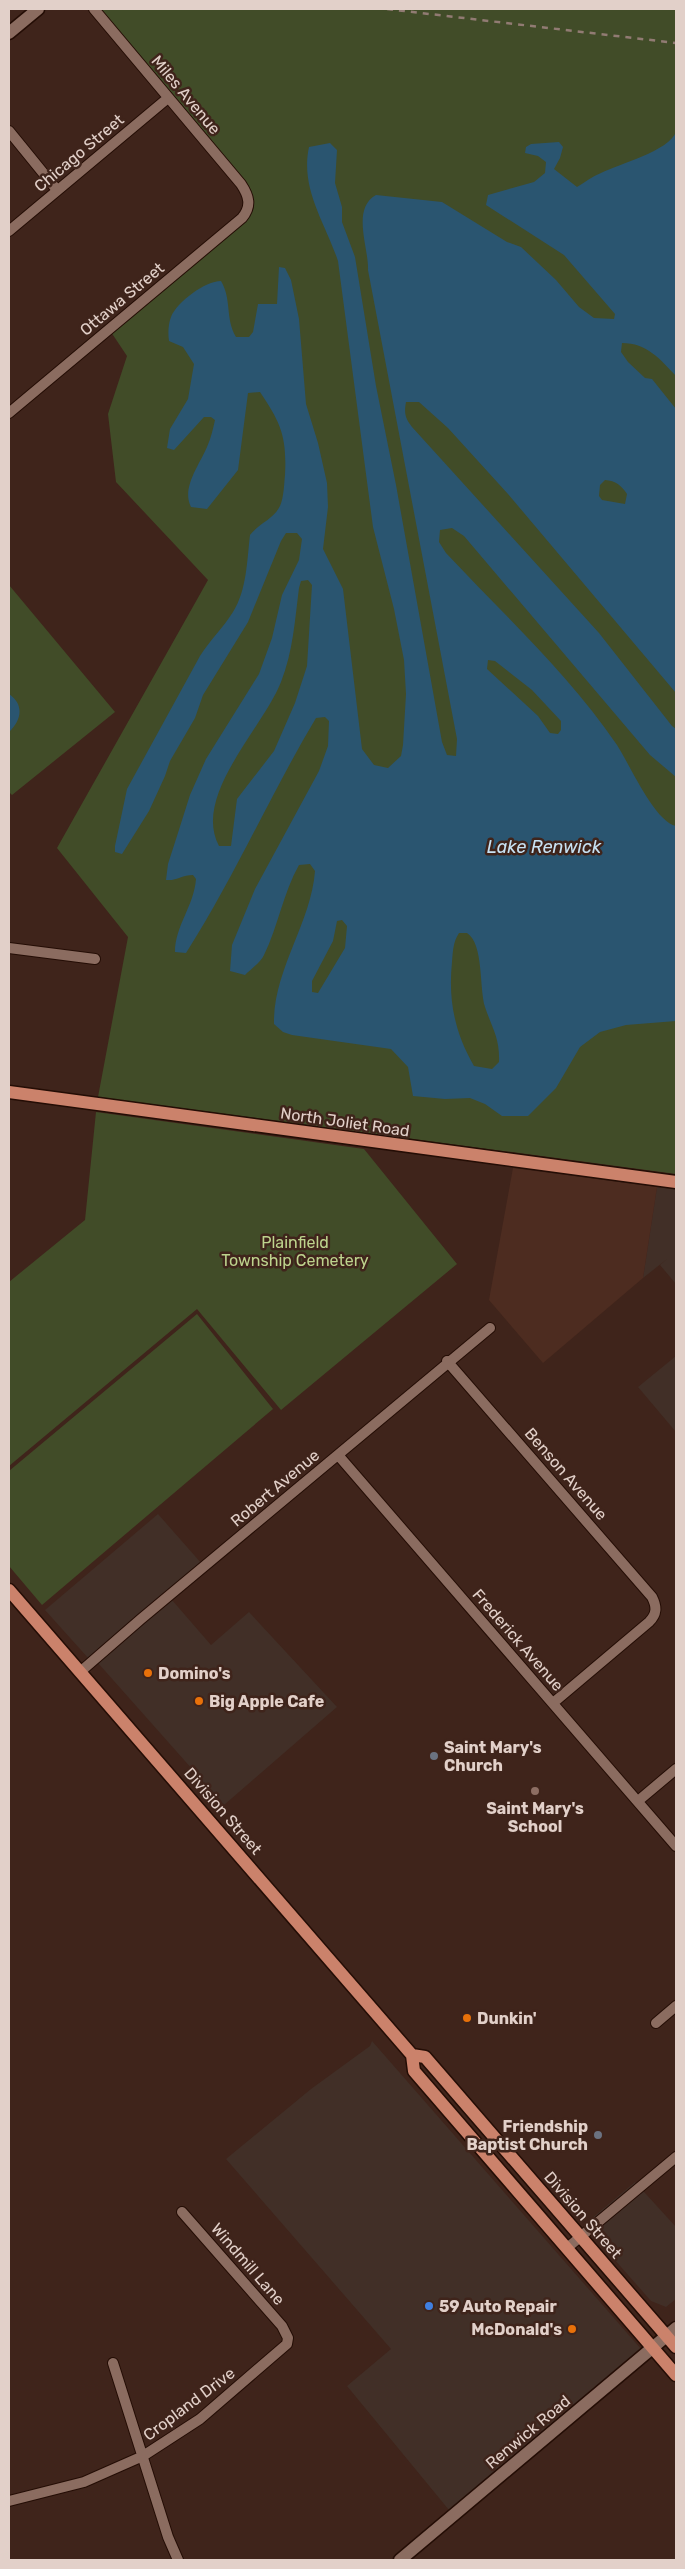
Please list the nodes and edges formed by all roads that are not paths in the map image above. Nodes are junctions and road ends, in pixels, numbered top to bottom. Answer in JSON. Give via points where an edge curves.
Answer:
{"nodes":[{"id":1,"x":38,"y":9,"type":"edge"},
{"id":2,"x":94,"y":9,"type":"edge"},
{"id":3,"x":9,"y":32,"type":"edge"},
{"id":4,"x":168,"y":98,"type":"junction"},
{"id":5,"x":9,"y":131,"type":"edge"},
{"id":6,"x":58,"y":190,"type":"junction"},
{"id":7,"x":249,"y":204,"type":"joint"},
{"id":8,"x":9,"y":231,"type":"edge"},
{"id":9,"x":10,"y":409,"type":"edge"},
{"id":10,"x":9,"y":948,"type":"edge"},
{"id":11,"x":95,"y":959,"type":"dead end"},
{"id":12,"x":9,"y":1092,"type":"edge"},
{"id":13,"x":676,"y":1182,"type":"edge"},
{"id":14,"x":490,"y":1328,"type":"dead end"},
{"id":15,"x":448,"y":1361,"type":"junction"},
{"id":16,"x":338,"y":1455,"type":"junction"},
{"id":17,"x":9,"y":1590,"type":"edge"},
{"id":18,"x":80,"y":1672,"type":"junction"},
{"id":19,"x":553,"y":1703,"type":"junction"},
{"id":20,"x":676,"y":1769,"type":"edge"},
{"id":21,"x":638,"y":1801,"type":"junction"},
{"id":22,"x":676,"y":1846,"type":"edge"},
{"id":23,"x":676,"y":2006,"type":"edge"},
{"id":24,"x":656,"y":2023,"type":"dead end"},
{"id":25,"x":412,"y":2055,"type":"junction"},
{"id":26,"x":676,"y":2156,"type":"edge"},
{"id":27,"x":182,"y":2212,"type":"dead end"},
{"id":28,"x":581,"y":2237,"type":"junction"},
{"id":29,"x":567,"y":2248,"type":"junction"},
{"id":30,"x":671,"y":2332,"type":"edge"},
{"id":31,"x":288,"y":2338,"type":"joint"},
{"id":32,"x":676,"y":2347,"type":"edge"},
{"id":33,"x":652,"y":2348,"type":"junction"},
{"id":34,"x":113,"y":2363,"type":"dead end"},
{"id":35,"x":676,"y":2374,"type":"edge"},
{"id":36,"x":143,"y":2456,"type":"junction"},
{"id":37,"x":9,"y":2501,"type":"edge"},
{"id":38,"x":178,"y":2560,"type":"edge"},
{"id":39,"x":400,"y":2560,"type":"edge"}],
"edges":[{"from":1,"to":3,"type":"street"},
{"from":2,"to":4,"type":"street","name":"Miles Avenue"},
{"from":4,"to":6,"type":"street","name":"Chicago Street"},
{"from":4,"to":7,"type":"street","name":"Miles Avenue","via":[[241,184]]},
{"from":5,"to":6,"type":"street"},
{"from":6,"to":8,"type":"street","name":"Chicago Street"},
{"from":7,"to":9,"type":"street","name":"Ottawa Street","via":[[242,218]]},
{"from":10,"to":11,"type":"street"},
{"from":12,"to":13,"type":"main road","name":"North Joliet Road"},
{"from":14,"to":15,"type":"street","name":"Robert Avenue"},
{"from":15,"to":16,"type":"street","name":"Robert Avenue"},
{"from":15,"to":19,"type":"street","name":"Benson Avenue","via":[[652,1597],[656,1610],[649,1622]]},
{"from":16,"to":18,"type":"street","name":"Robert Avenue","via":[[140,1618]]},
{"from":16,"to":19,"type":"street","name":"Frederick Avenue"},
{"from":17,"to":18,"type":"main road","name":"Division Street"},
{"from":18,"to":25,"type":"main road","name":"Division Street"},
{"from":19,"to":21,"type":"street","name":"Frederick Avenue"},
{"from":20,"to":21,"type":"street"},
{"from":21,"to":22,"type":"street","name":"Frederick Avenue"},
{"from":23,"to":24,"type":"street"},
{"from":25,"to":28,"type":"main road","name":"Division Street","via":[[425,2057]]},
{"from":25,"to":29,"type":"main road","name":"Division Street","via":[[414,2071]]},
{"from":26,"to":28,"type":"street"},
{"from":27,"to":31,"type":"street","name":"Windmill Lane","via":[[282,2326]]},
{"from":28,"to":29,"type":"street"},
{"from":28,"to":30,"type":"main road","name":"Division Street"},
{"from":29,"to":33,"type":"main road","name":"Division Street"},
{"from":30,"to":32,"type":"main road","name":"Division Street"},
{"from":30,"to":33,"type":"street","name":"Renwick Road"},
{"from":31,"to":36,"type":"street","name":"Cropland Drive","via":[[282,2350],[200,2419]]},
{"from":33,"to":35,"type":"main road","name":"Division Street"},
{"from":33,"to":39,"type":"street","name":"Renwick Road"},
{"from":34,"to":36,"type":"street"},
{"from":36,"to":37,"type":"street","name":"Cropland Drive","via":[[84,2482]]},
{"from":36,"to":38,"type":"street"}]}
